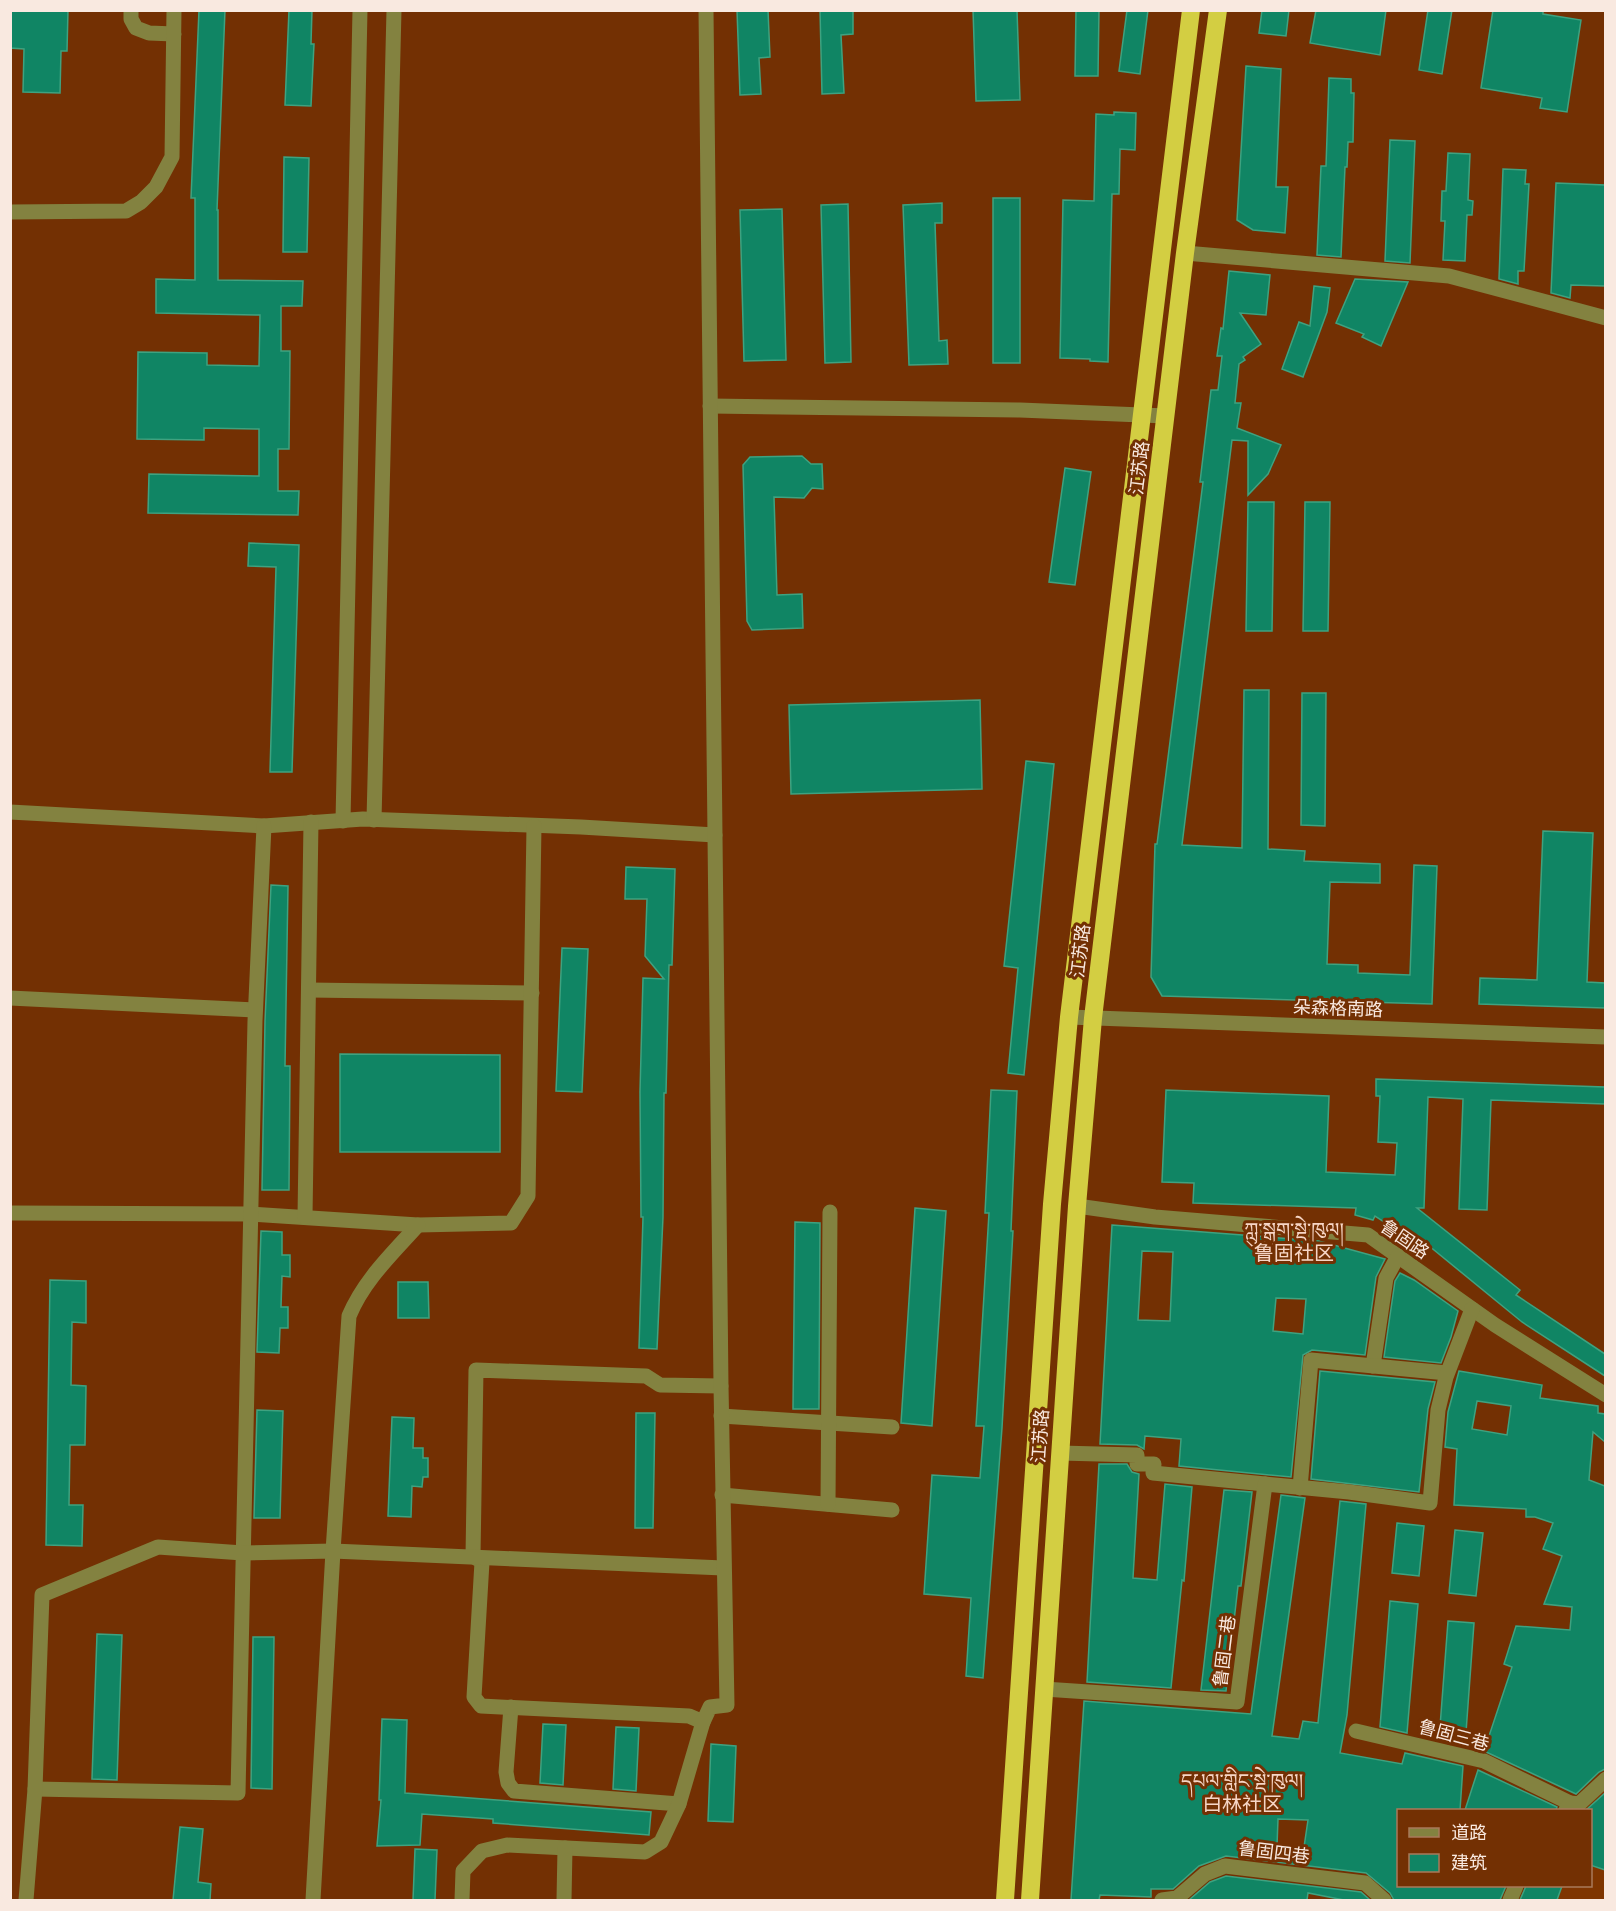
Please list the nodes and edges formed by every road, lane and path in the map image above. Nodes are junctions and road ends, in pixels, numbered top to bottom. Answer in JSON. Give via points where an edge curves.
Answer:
{"nodes":[{"id":1,"x":131,"y":10,"type":"edge"},
{"id":2,"x":174,"y":10,"type":"edge"},
{"id":3,"x":360,"y":10,"type":"edge"},
{"id":4,"x":394,"y":10,"type":"edge"},
{"id":5,"x":706,"y":10,"type":"edge"},
{"id":6,"x":1191,"y":10,"type":"edge"},
{"id":7,"x":1218,"y":10,"type":"edge"},
{"id":8,"x":174,"y":34,"type":"junction"},
{"id":9,"x":10,"y":212,"type":"edge"},
{"id":10,"x":1185,"y":253,"type":"junction"},
{"id":11,"x":1605,"y":318,"type":"edge"},
{"id":12,"x":710,"y":406,"type":"junction"},
{"id":13,"x":1141,"y":415,"type":"junction"},
{"id":14,"x":1166,"y":416,"type":"junction"},
{"id":15,"x":10,"y":812,"type":"edge"},
{"id":16,"x":374,"y":820,"type":"junction"},
{"id":17,"x":343,"y":821,"type":"junction"},
{"id":18,"x":311,"y":822,"type":"junction"},
{"id":19,"x":264,"y":826,"type":"junction"},
{"id":20,"x":534,"y":826,"type":"junction"},
{"id":21,"x":715,"y":835,"type":"junction"},
{"id":22,"x":309,"y":990,"type":"junction"},
{"id":23,"x":532,"y":993,"type":"junction"},
{"id":24,"x":10,"y":998,"type":"edge"},
{"id":25,"x":255,"y":1010,"type":"junction"},
{"id":26,"x":1069,"y":1017,"type":"junction"},
{"id":27,"x":1093,"y":1018,"type":"junction"},
{"id":28,"x":1605,"y":1037,"type":"edge"},
{"id":29,"x":1077,"y":1206,"type":"junction"},
{"id":30,"x":830,"y":1212,"type":"dead end"},
{"id":31,"x":10,"y":1214,"type":"edge"},
{"id":32,"x":251,"y":1214,"type":"junction"},
{"id":33,"x":305,"y":1218,"type":"junction"},
{"id":34,"x":418,"y":1225,"type":"junction"},
{"id":35,"x":1398,"y":1256,"type":"junction"},
{"id":36,"x":1472,"y":1309,"type":"junction"},
{"id":37,"x":1373,"y":1366,"type":"junction"},
{"id":38,"x":1447,"y":1373,"type":"junction"},
{"id":39,"x":721,"y":1386,"type":"junction"},
{"id":40,"x":1605,"y":1395,"type":"edge"},
{"id":41,"x":721,"y":1416,"type":"junction"},
{"id":42,"x":828,"y":1422,"type":"junction"},
{"id":43,"x":892,"y":1427,"type":"dead end"},
{"id":44,"x":1060,"y":1453,"type":"junction"},
{"id":45,"x":1300,"y":1483,"type":"junction"},
{"id":46,"x":1265,"y":1484,"type":"junction"},
{"id":47,"x":722,"y":1495,"type":"junction"},
{"id":48,"x":828,"y":1504,"type":"junction"},
{"id":49,"x":891,"y":1510,"type":"dead end"},
{"id":50,"x":333,"y":1551,"type":"junction"},
{"id":51,"x":243,"y":1552,"type":"junction"},
{"id":52,"x":472,"y":1556,"type":"junction"},
{"id":53,"x":723,"y":1568,"type":"junction"},
{"id":54,"x":1044,"y":1689,"type":"junction"},
{"id":55,"x":511,"y":1707,"type":"junction"},
{"id":56,"x":703,"y":1722,"type":"junction"},
{"id":57,"x":1356,"y":1731,"type":"dead end"},
{"id":58,"x":1605,"y":1779,"type":"edge"},
{"id":59,"x":34,"y":1789,"type":"junction"},
{"id":60,"x":679,"y":1804,"type":"junction"},
{"id":61,"x":1568,"y":1807,"type":"edge"},
{"id":62,"x":565,"y":1848,"type":"junction"},
{"id":63,"x":26,"y":1900,"type":"edge"},
{"id":64,"x":313,"y":1900,"type":"edge"},
{"id":65,"x":462,"y":1900,"type":"edge"},
{"id":66,"x":564,"y":1900,"type":"edge"},
{"id":67,"x":1005,"y":1900,"type":"edge"},
{"id":68,"x":1030,"y":1900,"type":"edge"},
{"id":69,"x":1162,"y":1900,"type":"edge"},
{"id":70,"x":1384,"y":1900,"type":"edge"}],
"edges":[{"from":1,"to":8,"type":"street","via":[[136,28]]},
{"from":2,"to":8,"type":"street"},
{"from":3,"to":17,"type":"street"},
{"from":4,"to":16,"type":"street"},
{"from":5,"to":12,"type":"street"},
{"from":6,"to":13,"type":"highway","name":"江苏路"},
{"from":7,"to":10,"type":"highway","name":"江苏路"},
{"from":8,"to":9,"type":"street","via":[[172,157],[156,187],[126,211]]},
{"from":10,"to":11,"type":"street","via":[[1449,276]]},
{"from":10,"to":14,"type":"highway","name":"江苏路"},
{"from":12,"to":13,"type":"street"},
{"from":12,"to":21,"type":"street"},
{"from":13,"to":14,"type":"street"},
{"from":13,"to":26,"type":"highway","name":"江苏路"},
{"from":14,"to":27,"type":"highway","name":"江苏路"},
{"from":15,"to":19,"type":"street"},
{"from":16,"to":17,"type":"street"},
{"from":16,"to":20,"type":"street"},
{"from":17,"to":18,"type":"street"},
{"from":18,"to":19,"type":"street"},
{"from":18,"to":22,"type":"street"},
{"from":19,"to":25,"type":"street"},
{"from":20,"to":21,"type":"street"},
{"from":20,"to":23,"type":"street"},
{"from":21,"to":39,"type":"street"},
{"from":22,"to":23,"type":"street"},
{"from":22,"to":33,"type":"street"},
{"from":23,"to":34,"type":"street","via":[[528,1196],[511,1223]]},
{"from":24,"to":25,"type":"street"},
{"from":25,"to":32,"type":"street"},
{"from":26,"to":27,"type":"street","name":"朵森格南路"},
{"from":26,"to":67,"type":"highway","name":"江苏路","via":[[1051,1216]]},
{"from":27,"to":28,"type":"street","name":"朵森格南路"},
{"from":27,"to":29,"type":"highway","name":"江苏路"},
{"from":29,"to":35,"type":"street","name":"鲁固路","via":[[1368,1235]]},
{"from":29,"to":44,"type":"highway","name":"江苏路"},
{"from":30,"to":42,"type":"street"},
{"from":31,"to":32,"type":"street"},
{"from":32,"to":33,"type":"street"},
{"from":32,"to":51,"type":"street"},
{"from":33,"to":34,"type":"street"},
{"from":34,"to":50,"type":"street","via":[[373,1274],[349,1316]]},
{"from":35,"to":36,"type":"street","name":"鲁固路"},
{"from":35,"to":37,"type":"street","via":[[1386,1278]]},
{"from":36,"to":38,"type":"street"},
{"from":36,"to":40,"type":"street","name":"鲁固路"},
{"from":37,"to":38,"type":"street"},
{"from":37,"to":45,"type":"street","via":[[1311,1360]]},
{"from":38,"to":45,"type":"street","via":[[1438,1410],[1430,1503]]},
{"from":39,"to":41,"type":"street"},
{"from":39,"to":52,"type":"street","via":[[660,1385],[646,1376],[476,1370]]},
{"from":41,"to":42,"type":"street"},
{"from":41,"to":47,"type":"street"},
{"from":42,"to":43,"type":"street"},
{"from":42,"to":48,"type":"street"},
{"from":44,"to":46,"type":"street","via":[[1137,1455],[1137,1464],[1154,1464],[1153,1473]]},
{"from":44,"to":54,"type":"highway","name":"江苏路"},
{"from":45,"to":46,"type":"street"},
{"from":46,"to":54,"type":"street","name":"鲁固二巷","via":[[1237,1702]]},
{"from":47,"to":48,"type":"street"},
{"from":47,"to":53,"type":"street"},
{"from":48,"to":49,"type":"street"},
{"from":50,"to":51,"type":"street"},
{"from":50,"to":52,"type":"street"},
{"from":50,"to":64,"type":"street"},
{"from":51,"to":59,"type":"street","via":[[158,1547],[42,1595]]},
{"from":51,"to":59,"type":"street","via":[[238,1793]]},
{"from":52,"to":53,"type":"street"},
{"from":52,"to":55,"type":"street","via":[[482,1562],[474,1697],[482,1706]]},
{"from":53,"to":56,"type":"street","via":[[727,1706],[710,1707]]},
{"from":54,"to":68,"type":"highway","name":"江苏路"},
{"from":55,"to":56,"type":"street","via":[[689,1716]]},
{"from":55,"to":60,"type":"street","via":[[506,1772],[514,1791]]},
{"from":56,"to":60,"type":"street"},
{"from":57,"to":61,"type":"street","name":"鲁固三巷","via":[[1484,1761]]},
{"from":58,"to":61,"type":"street","via":[[1579,1804]]},
{"from":59,"to":63,"type":"street"},
{"from":60,"to":62,"type":"street","via":[[661,1842],[645,1852]]},
{"from":62,"to":65,"type":"street","via":[[507,1845],[482,1851],[463,1871]]},
{"from":62,"to":66,"type":"street"},
{"from":69,"to":70,"type":"street","name":"鲁固四巷","via":[[1177,1898],[1205,1874],[1225,1866],[1365,1883]]}]}
